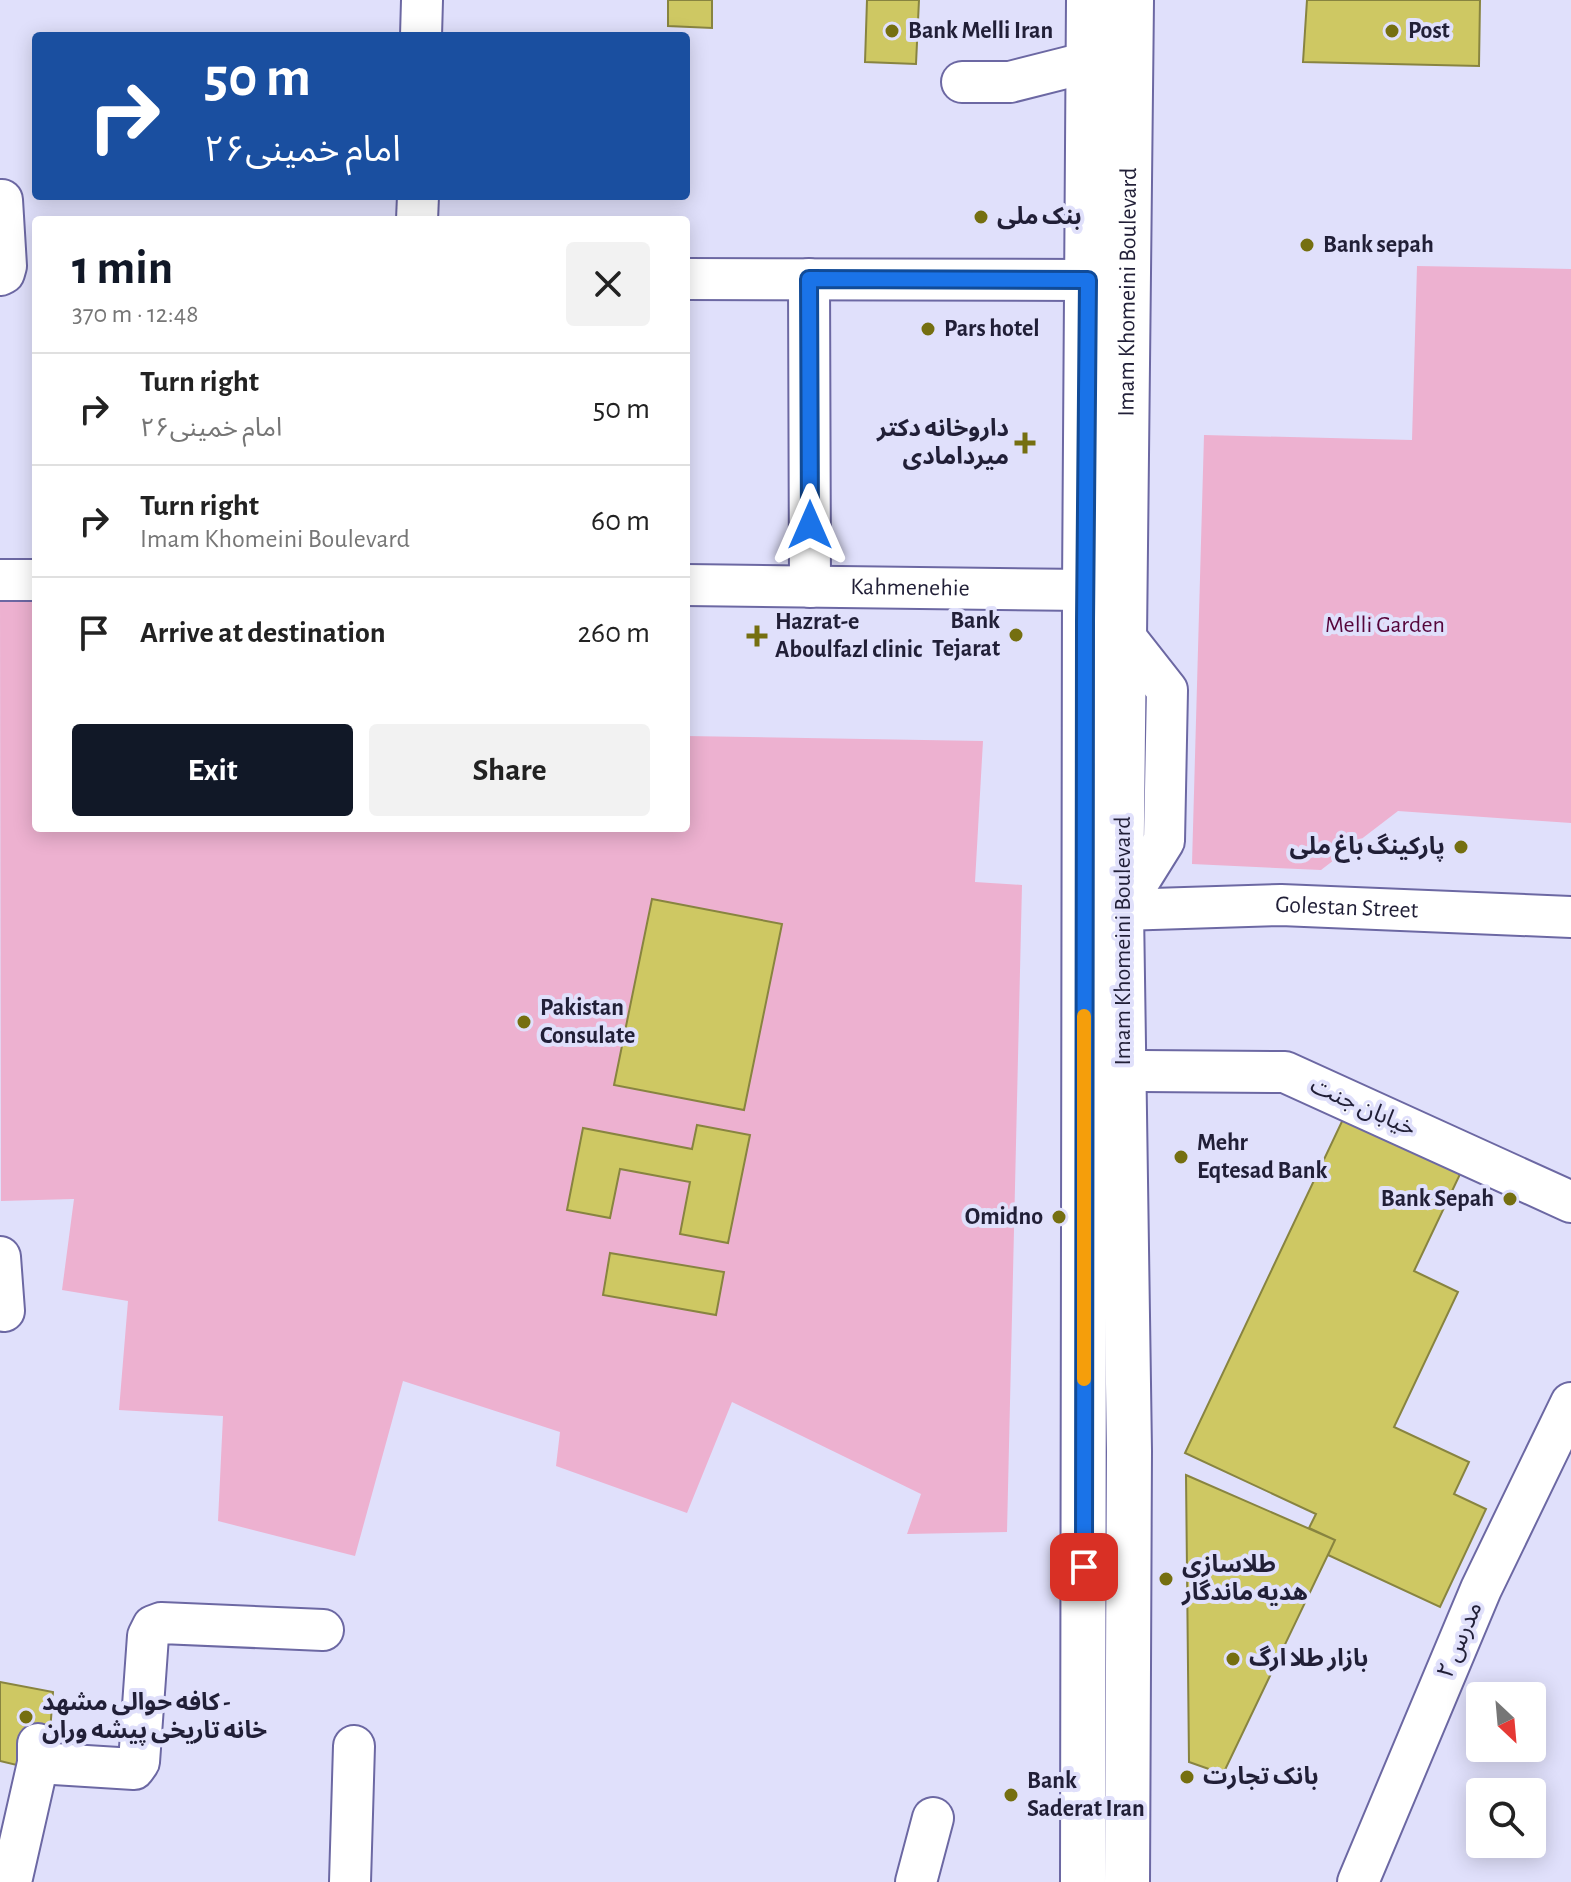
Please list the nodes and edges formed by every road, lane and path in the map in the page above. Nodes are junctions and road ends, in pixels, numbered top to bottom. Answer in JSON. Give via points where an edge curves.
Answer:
{"nodes":[{"id":1,"x":422,"y":0,"type":"edge"},
{"id":2,"x":1089,"y":0,"type":"edge"},
{"id":3,"x":1131,"y":0,"type":"edge"},
{"id":4,"x":421,"y":32,"type":"edge"},
{"id":5,"x":1089,"y":62,"type":"junction"},
{"id":6,"x":962,"y":82,"type":"dead end"},
{"id":7,"x":2,"y":200,"type":"edge"},
{"id":8,"x":0,"y":275,"type":"edge"},
{"id":9,"x":690,"y":279,"type":"edge"},
{"id":10,"x":809,"y":279,"type":"junction"},
{"id":11,"x":1088,"y":280,"type":"junction"},
{"id":12,"x":0,"y":580,"type":"edge"},
{"id":13,"x":32,"y":580,"type":"edge"},
{"id":14,"x":690,"y":585,"type":"edge"},
{"id":15,"x":810,"y":587,"type":"junction"},
{"id":16,"x":1085,"y":590,"type":"junction"},
{"id":17,"x":1121,"y":910,"type":"junction"},
{"id":18,"x":1571,"y":917,"type":"edge"},
{"id":19,"x":1142,"y":1071,"type":"dead end"},
{"id":20,"x":1571,"y":1202,"type":"edge"},
{"id":21,"x":0,"y":1257,"type":"edge"},
{"id":22,"x":4,"y":1311,"type":"dead end"},
{"id":23,"x":1571,"y":1403,"type":"edge"},
{"id":24,"x":323,"y":1630,"type":"dead end"},
{"id":25,"x":354,"y":1746,"type":"dead end"},
{"id":26,"x":933,"y":1818,"type":"dead end"},
{"id":27,"x":1129,"y":1878,"type":"edge"},
{"id":28,"x":11,"y":1882,"type":"edge"},
{"id":29,"x":350,"y":1882,"type":"edge"},
{"id":30,"x":916,"y":1882,"type":"edge"},
{"id":31,"x":1083,"y":1882,"type":"edge"},
{"id":32,"x":1358,"y":1882,"type":"edge"}],
"edges":[{"from":1,"to":4,"type":"street"},
{"from":2,"to":5,"type":"main road","name":"Imam Khomeini Boulevard"},
{"from":3,"to":17,"type":"main road","name":"Imam Khomeini Boulevard"},
{"from":5,"to":6,"type":"street","via":[[1010,82]]},
{"from":5,"to":11,"type":"main road","name":"Imam Khomeini Boulevard"},
{"from":7,"to":8,"type":"street","via":[[6,266]]},
{"from":9,"to":10,"type":"street"},
{"from":10,"to":11,"type":"street"},
{"from":10,"to":15,"type":"street"},
{"from":11,"to":16,"type":"main road","name":"Imam Khomeini Boulevard"},
{"from":12,"to":13,"type":"street"},
{"from":14,"to":15,"type":"street","name":"Kahmenehie"},
{"from":15,"to":16,"type":"street","name":"Kahmenehie"},
{"from":16,"to":31,"type":"main road","name":"Imam Khomeini Boulevard"},
{"from":17,"to":18,"type":"street","name":"Golestan Street","via":[[1281,905]]},
{"from":17,"to":27,"type":"main road","name":"Imam Khomeini Boulevard"},
{"from":19,"to":20,"type":"street","name":"خیابان جنت","via":[[1285,1072]]},
{"from":21,"to":22,"type":"street"},
{"from":23,"to":32,"type":"street","name":"مدرس ۲","via":[[1481,1589]]},
{"from":24,"to":28,"type":"street","via":[[153,1626],[139,1762],[134,1769],[38,1754]]},
{"from":25,"to":29,"type":"street"},
{"from":26,"to":30,"type":"street"}]}
